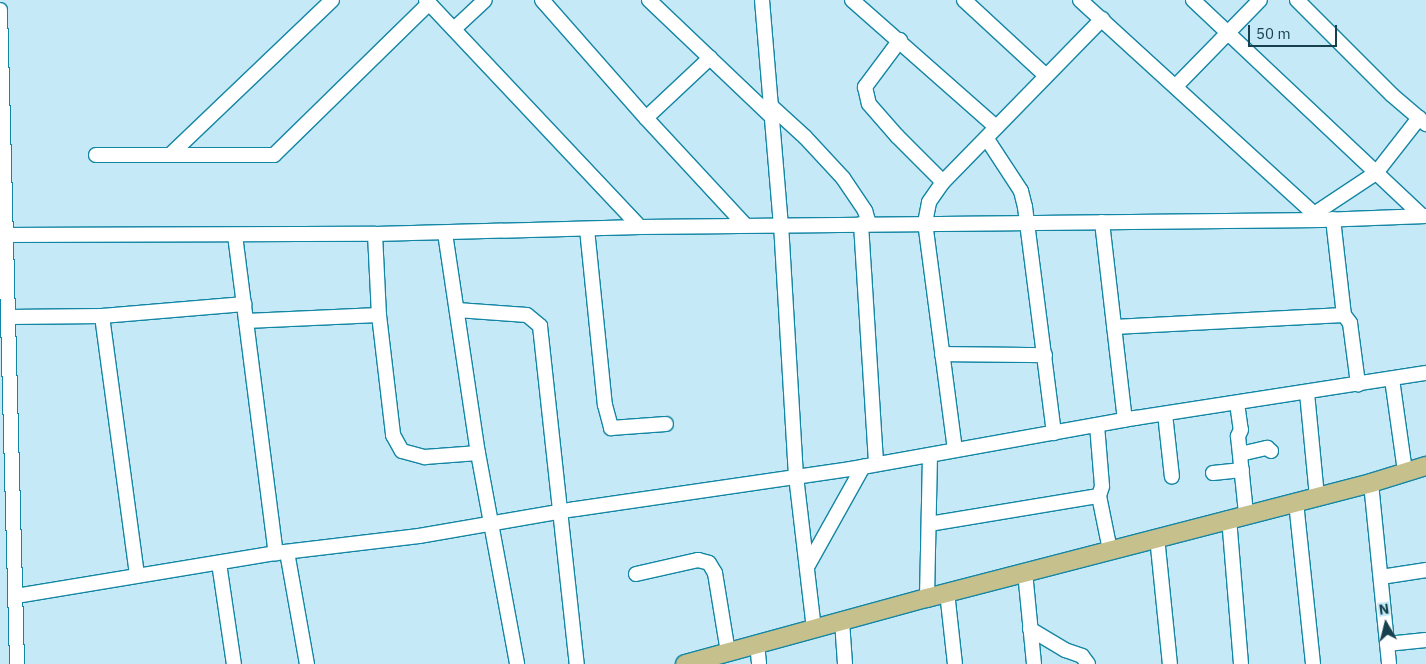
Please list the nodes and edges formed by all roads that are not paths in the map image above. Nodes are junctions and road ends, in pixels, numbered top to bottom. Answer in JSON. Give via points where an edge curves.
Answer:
{"nodes":[{"id":1,"x":485,"y":0,"type":"edge"},
{"id":2,"x":542,"y":0,"type":"edge"},
{"id":3,"x":649,"y":0,"type":"edge"},
{"id":4,"x":762,"y":0,"type":"edge"},
{"id":5,"x":852,"y":0,"type":"edge"},
{"id":6,"x":964,"y":0,"type":"edge"},
{"id":7,"x":1080,"y":0,"type":"edge"},
{"id":8,"x":1193,"y":0,"type":"edge"},
{"id":9,"x":1260,"y":0,"type":"edge"},
{"id":10,"x":1297,"y":0,"type":"edge"},
{"id":11,"x":428,"y":2,"type":"edge"},
{"id":12,"x":324,"y":3,"type":"edge"},
{"id":13,"x":0,"y":10,"type":"edge"},
{"id":14,"x":1102,"y":19,"type":"junction"},
{"id":15,"x":454,"y":29,"type":"junction"},
{"id":16,"x":1227,"y":31,"type":"junction"},
{"id":17,"x":900,"y":40,"type":"junction"},
{"id":18,"x":710,"y":58,"type":"junction"},
{"id":19,"x":1045,"y":75,"type":"junction"},
{"id":20,"x":1176,"y":86,"type":"junction"},
{"id":21,"x":771,"y":112,"type":"junction"},
{"id":22,"x":646,"y":118,"type":"junction"},
{"id":23,"x":1423,"y":121,"type":"edge"},
{"id":24,"x":996,"y":127,"type":"junction"},
{"id":25,"x":987,"y":139,"type":"junction"},
{"id":26,"x":96,"y":155,"type":"dead end"},
{"id":27,"x":170,"y":155,"type":"junction"},
{"id":28,"x":1376,"y":173,"type":"junction"},
{"id":29,"x":944,"y":182,"type":"junction"},
{"id":30,"x":1424,"y":216,"type":"edge"},
{"id":31,"x":1323,"y":218,"type":"junction"},
{"id":32,"x":1102,"y":222,"type":"junction"},
{"id":33,"x":925,"y":223,"type":"junction"},
{"id":34,"x":1027,"y":223,"type":"junction"},
{"id":35,"x":781,"y":224,"type":"junction"},
{"id":36,"x":865,"y":224,"type":"junction"},
{"id":37,"x":745,"y":225,"type":"junction"},
{"id":38,"x":640,"y":227,"type":"junction"},
{"id":39,"x":587,"y":229,"type":"junction"},
{"id":40,"x":445,"y":233,"type":"junction"},
{"id":41,"x":375,"y":234,"type":"junction"},
{"id":42,"x":3,"y":235,"type":"edge"},
{"id":43,"x":234,"y":235,"type":"junction"},
{"id":44,"x":244,"y":304,"type":"junction"},
{"id":45,"x":456,"y":310,"type":"junction"},
{"id":46,"x":379,"y":315,"type":"junction"},
{"id":47,"x":102,"y":316,"type":"junction"},
{"id":48,"x":1344,"y":316,"type":"junction"},
{"id":49,"x":8,"y":317,"type":"junction"},
{"id":50,"x":246,"y":321,"type":"junction"},
{"id":51,"x":1114,"y":327,"type":"junction"},
{"id":52,"x":942,"y":354,"type":"junction"},
{"id":53,"x":1045,"y":354,"type":"junction"},
{"id":54,"x":1426,"y":373,"type":"edge"},
{"id":55,"x":1392,"y":378,"type":"junction"},
{"id":56,"x":1358,"y":384,"type":"junction"},
{"id":57,"x":1307,"y":393,"type":"junction"},
{"id":58,"x":1237,"y":403,"type":"junction"},
{"id":59,"x":1165,"y":414,"type":"junction"},
{"id":60,"x":1125,"y":420,"type":"junction"},
{"id":61,"x":666,"y":424,"type":"dead end"},
{"id":62,"x":1097,"y":425,"type":"junction"},
{"id":63,"x":1054,"y":433,"type":"junction"},
{"id":64,"x":955,"y":450,"type":"junction"},
{"id":65,"x":1272,"y":450,"type":"dead end"},
{"id":66,"x":478,"y":453,"type":"junction"},
{"id":67,"x":1240,"y":454,"type":"junction"},
{"id":68,"x":930,"y":455,"type":"junction"},
{"id":69,"x":870,"y":466,"type":"junction"},
{"id":70,"x":1426,"y":466,"type":"edge"},
{"id":71,"x":1242,"y":470,"type":"junction"},
{"id":72,"x":1405,"y":472,"type":"junction"},
{"id":73,"x":1213,"y":473,"type":"dead end"},
{"id":74,"x":796,"y":476,"type":"junction"},
{"id":75,"x":1172,"y":477,"type":"dead end"},
{"id":76,"x":1371,"y":482,"type":"junction"},
{"id":77,"x":1099,"y":496,"type":"junction"},
{"id":78,"x":1317,"y":496,"type":"junction"},
{"id":79,"x":1296,"y":502,"type":"junction"},
{"id":80,"x":559,"y":512,"type":"junction"},
{"id":81,"x":1246,"y":514,"type":"junction"},
{"id":82,"x":1229,"y":518,"type":"junction"},
{"id":83,"x":490,"y":524,"type":"junction"},
{"id":84,"x":929,"y":524,"type":"junction"},
{"id":85,"x":1157,"y":537,"type":"junction"},
{"id":86,"x":1110,"y":550,"type":"junction"},
{"id":87,"x":282,"y":552,"type":"junction"},
{"id":88,"x":220,"y":563,"type":"junction"},
{"id":89,"x":807,"y":567,"type":"junction"},
{"id":90,"x":1426,"y":570,"type":"edge"},
{"id":91,"x":1024,"y":572,"type":"junction"},
{"id":92,"x":636,"y":574,"type":"dead end"},
{"id":93,"x":137,"y":575,"type":"junction"},
{"id":94,"x":1381,"y":578,"type":"junction"},
{"id":95,"x":947,"y":592,"type":"junction"},
{"id":96,"x":16,"y":596,"type":"junction"},
{"id":97,"x":927,"y":598,"type":"junction"},
{"id":98,"x":842,"y":620,"type":"junction"},
{"id":99,"x":814,"y":628,"type":"junction"},
{"id":100,"x":1030,"y":629,"type":"junction"},
{"id":101,"x":1426,"y":640,"type":"edge"},
{"id":102,"x":757,"y":644,"type":"junction"},
{"id":103,"x":1387,"y":644,"type":"junction"},
{"id":104,"x":728,"y":652,"type":"junction"},
{"id":105,"x":17,"y":664,"type":"edge"},
{"id":106,"x":234,"y":664,"type":"edge"},
{"id":107,"x":306,"y":664,"type":"edge"},
{"id":108,"x":517,"y":664,"type":"edge"},
{"id":109,"x":577,"y":664,"type":"edge"},
{"id":110,"x":687,"y":664,"type":"edge"},
{"id":111,"x":759,"y":664,"type":"edge"},
{"id":112,"x":845,"y":664,"type":"edge"},
{"id":113,"x":955,"y":664,"type":"edge"},
{"id":114,"x":1034,"y":664,"type":"edge"},
{"id":115,"x":1088,"y":664,"type":"edge"},
{"id":116,"x":1170,"y":664,"type":"edge"},
{"id":117,"x":1241,"y":664,"type":"edge"},
{"id":118,"x":1313,"y":664,"type":"edge"},
{"id":119,"x":1389,"y":664,"type":"edge"}],
"edges":[{"from":1,"to":15,"type":"street"},
{"from":2,"to":22,"type":"street"},
{"from":3,"to":18,"type":"street"},
{"from":4,"to":21,"type":"street"},
{"from":5,"to":17,"type":"street"},
{"from":6,"to":19,"type":"street"},
{"from":7,"to":14,"type":"street"},
{"from":8,"to":16,"type":"street"},
{"from":9,"to":16,"type":"street"},
{"from":10,"to":23,"type":"street","via":[[1392,95]]},
{"from":11,"to":15,"type":"street"},
{"from":11,"to":27,"type":"street","via":[[274,155]]},
{"from":12,"to":27,"type":"street"},
{"from":13,"to":42,"type":"street"},
{"from":14,"to":19,"type":"street"},
{"from":14,"to":20,"type":"street"},
{"from":15,"to":38,"type":"street"},
{"from":16,"to":20,"type":"street"},
{"from":16,"to":28,"type":"street"},
{"from":17,"to":24,"type":"street"},
{"from":17,"to":29,"type":"street","via":[[865,87],[869,104]]},
{"from":18,"to":21,"type":"street"},
{"from":18,"to":22,"type":"street"},
{"from":19,"to":24,"type":"street"},
{"from":20,"to":31,"type":"street"},
{"from":21,"to":35,"type":"street"},
{"from":21,"to":36,"type":"street","via":[[805,137],[843,178],[865,211]]},
{"from":22,"to":37,"type":"street"},
{"from":23,"to":28,"type":"street"},
{"from":24,"to":25,"type":"street"},
{"from":25,"to":29,"type":"street"},
{"from":25,"to":34,"type":"street","via":[[1021,191]]},
{"from":26,"to":27,"type":"street"},
{"from":28,"to":30,"type":"street"},
{"from":28,"to":31,"type":"street"},
{"from":29,"to":33,"type":"street","via":[[929,202]]},
{"from":30,"to":31,"type":"street"},
{"from":31,"to":32,"type":"street"},
{"from":31,"to":48,"type":"street"},
{"from":32,"to":34,"type":"street"},
{"from":32,"to":51,"type":"street"},
{"from":33,"to":34,"type":"street"},
{"from":33,"to":36,"type":"street"},
{"from":33,"to":52,"type":"street"},
{"from":34,"to":53,"type":"street"},
{"from":35,"to":36,"type":"street"},
{"from":35,"to":37,"type":"street"},
{"from":35,"to":74,"type":"street"},
{"from":36,"to":69,"type":"street"},
{"from":37,"to":38,"type":"street"},
{"from":38,"to":39,"type":"street"},
{"from":39,"to":40,"type":"street"},
{"from":39,"to":61,"type":"street","via":[[604,405],[611,428]]},
{"from":40,"to":41,"type":"street"},
{"from":40,"to":45,"type":"street"},
{"from":41,"to":43,"type":"street"},
{"from":41,"to":46,"type":"street"},
{"from":42,"to":43,"type":"street"},
{"from":42,"to":49,"type":"street"},
{"from":43,"to":44,"type":"street"},
{"from":44,"to":47,"type":"street"},
{"from":44,"to":50,"type":"street"},
{"from":45,"to":66,"type":"street"},
{"from":45,"to":80,"type":"street","via":[[527,315],[540,326]]},
{"from":46,"to":50,"type":"street"},
{"from":46,"to":66,"type":"street","via":[[393,435],[402,451],[425,457]]},
{"from":47,"to":49,"type":"street"},
{"from":47,"to":93,"type":"street"},
{"from":48,"to":51,"type":"street"},
{"from":48,"to":56,"type":"street","via":[[1350,323]]},
{"from":49,"to":96,"type":"street"},
{"from":50,"to":87,"type":"street"},
{"from":51,"to":60,"type":"street"},
{"from":52,"to":53,"type":"street"},
{"from":52,"to":64,"type":"street"},
{"from":53,"to":63,"type":"street"},
{"from":54,"to":55,"type":"street"},
{"from":55,"to":56,"type":"street"},
{"from":55,"to":72,"type":"street"},
{"from":56,"to":57,"type":"street"},
{"from":57,"to":58,"type":"street"},
{"from":57,"to":78,"type":"street"},
{"from":58,"to":59,"type":"street"},
{"from":58,"to":67,"type":"street"},
{"from":59,"to":60,"type":"street"},
{"from":59,"to":75,"type":"street"},
{"from":60,"to":62,"type":"street"},
{"from":62,"to":63,"type":"street"},
{"from":62,"to":77,"type":"street","via":[[1102,486]]},
{"from":63,"to":64,"type":"street"},
{"from":64,"to":68,"type":"street"},
{"from":65,"to":67,"type":"street","via":[[1267,448]]},
{"from":66,"to":83,"type":"street"},
{"from":67,"to":71,"type":"street"},
{"from":68,"to":69,"type":"street"},
{"from":68,"to":84,"type":"street"},
{"from":69,"to":74,"type":"street"},
{"from":69,"to":89,"type":"street"},
{"from":70,"to":72,"type":"main road"},
{"from":71,"to":73,"type":"street"},
{"from":71,"to":81,"type":"street"},
{"from":72,"to":76,"type":"main road"},
{"from":74,"to":80,"type":"street"},
{"from":74,"to":89,"type":"street"},
{"from":76,"to":78,"type":"main road"},
{"from":76,"to":94,"type":"street"},
{"from":77,"to":84,"type":"street"},
{"from":77,"to":86,"type":"street"},
{"from":78,"to":79,"type":"main road"},
{"from":79,"to":81,"type":"main road"},
{"from":79,"to":118,"type":"street"},
{"from":80,"to":83,"type":"street"},
{"from":80,"to":109,"type":"street"},
{"from":81,"to":82,"type":"main road"},
{"from":82,"to":85,"type":"main road"},
{"from":82,"to":117,"type":"street"},
{"from":83,"to":87,"type":"street"},
{"from":83,"to":108,"type":"street"},
{"from":84,"to":97,"type":"street"},
{"from":85,"to":86,"type":"main road"},
{"from":85,"to":116,"type":"street"},
{"from":86,"to":91,"type":"main road"},
{"from":87,"to":88,"type":"street"},
{"from":87,"to":107,"type":"street"},
{"from":88,"to":93,"type":"street"},
{"from":88,"to":106,"type":"street"},
{"from":89,"to":99,"type":"street"},
{"from":90,"to":94,"type":"street"},
{"from":91,"to":95,"type":"main road"},
{"from":91,"to":100,"type":"street"},
{"from":92,"to":104,"type":"street","via":[[698,560],[709,563],[715,573]]},
{"from":93,"to":96,"type":"street"},
{"from":94,"to":103,"type":"street"},
{"from":95,"to":97,"type":"main road"},
{"from":95,"to":113,"type":"street"},
{"from":96,"to":105,"type":"street"},
{"from":97,"to":98,"type":"main road"},
{"from":98,"to":99,"type":"main road"},
{"from":98,"to":112,"type":"street"},
{"from":99,"to":102,"type":"main road"},
{"from":100,"to":114,"type":"street"},
{"from":100,"to":115,"type":"street","via":[[1065,650],[1082,656]]},
{"from":101,"to":103,"type":"street"},
{"from":102,"to":104,"type":"main road"},
{"from":102,"to":111,"type":"street"},
{"from":103,"to":119,"type":"street"},
{"from":104,"to":110,"type":"main road"}]}
